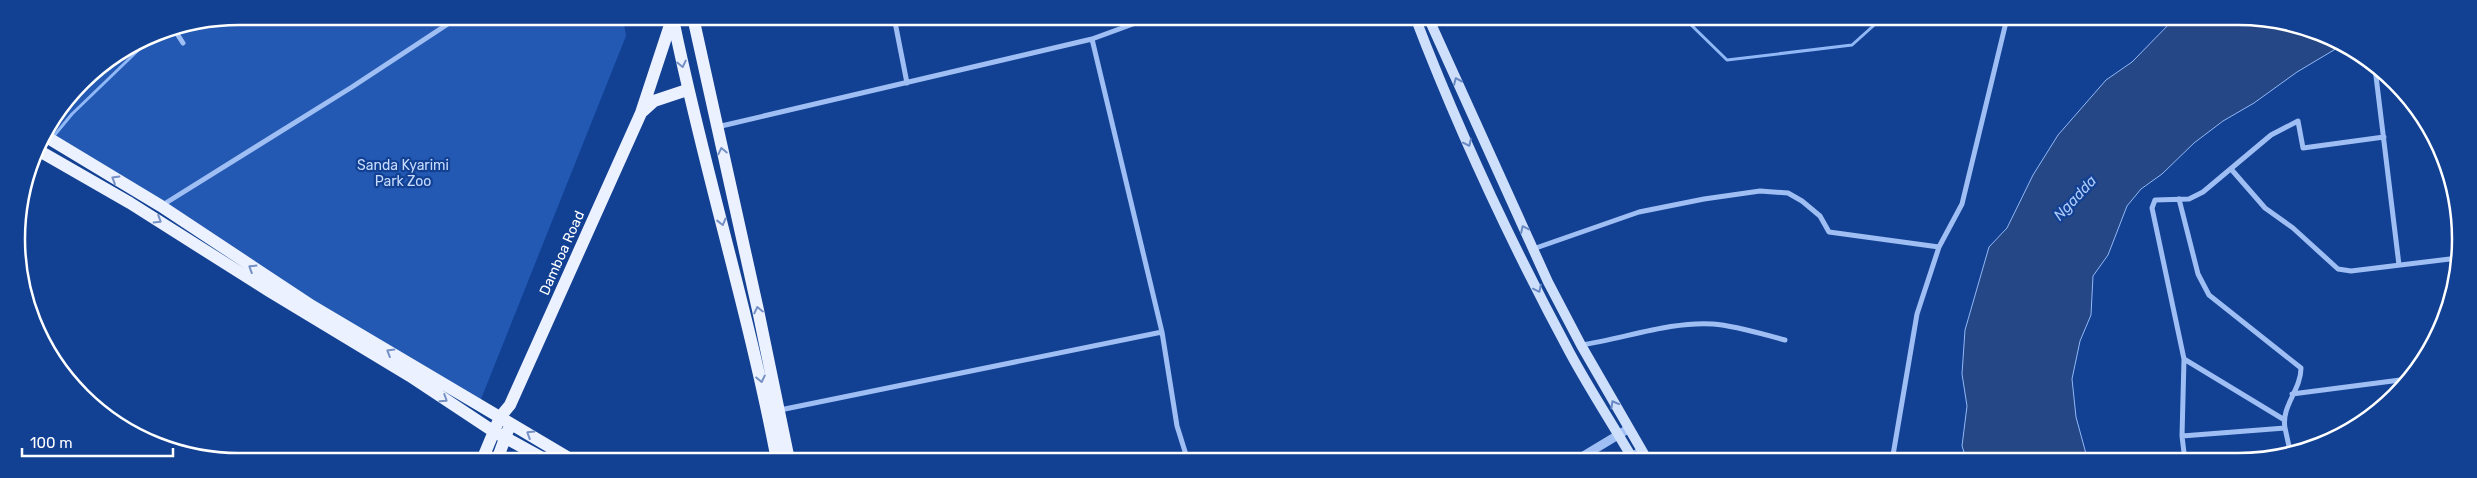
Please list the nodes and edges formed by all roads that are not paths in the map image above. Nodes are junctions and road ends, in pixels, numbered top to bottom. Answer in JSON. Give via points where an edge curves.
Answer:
{"nodes":[{"id":1,"x":446,"y":25,"type":"edge"},
{"id":2,"x":670,"y":25,"type":"edge"},
{"id":3,"x":673,"y":25,"type":"edge"},
{"id":4,"x":695,"y":25,"type":"edge"},
{"id":5,"x":896,"y":25,"type":"edge"},
{"id":6,"x":1130,"y":25,"type":"edge"},
{"id":7,"x":1418,"y":25,"type":"edge"},
{"id":8,"x":1432,"y":25,"type":"edge"},
{"id":9,"x":2005,"y":25,"type":"edge"},
{"id":10,"x":177,"y":34,"type":"edge"},
{"id":11,"x":1092,"y":39,"type":"junction"},
{"id":12,"x":183,"y":43,"type":"dead end"},
{"id":13,"x":2376,"y":76,"type":"edge"},
{"id":14,"x":907,"y":83,"type":"junction"},
{"id":15,"x":687,"y":90,"type":"junction"},
{"id":16,"x":641,"y":113,"type":"junction"},
{"id":17,"x":717,"y":128,"type":"junction"},
{"id":18,"x":2384,"y":137,"type":"junction"},
{"id":19,"x":50,"y":139,"type":"edge"},
{"id":20,"x":43,"y":153,"type":"edge"},
{"id":21,"x":2231,"y":169,"type":"junction"},
{"id":22,"x":2179,"y":199,"type":"junction"},
{"id":23,"x":161,"y":206,"type":"junction"},
{"id":24,"x":1939,"y":248,"type":"junction"},
{"id":25,"x":1533,"y":249,"type":"junction"},
{"id":26,"x":2451,"y":259,"type":"edge"},
{"id":27,"x":2398,"y":265,"type":"junction"},
{"id":28,"x":1162,"y":332,"type":"junction"},
{"id":29,"x":1784,"y":340,"type":"dead end"},
{"id":30,"x":1581,"y":345,"type":"junction"},
{"id":31,"x":2184,"y":359,"type":"junction"},
{"id":32,"x":2398,"y":381,"type":"edge"},
{"id":33,"x":2292,"y":394,"type":"junction"},
{"id":34,"x":780,"y":410,"type":"junction"},
{"id":35,"x":2283,"y":419,"type":"junction"},
{"id":36,"x":505,"y":420,"type":"junction"},
{"id":37,"x":2285,"y":428,"type":"junction"},
{"id":38,"x":1628,"y":429,"type":"junction"},
{"id":39,"x":493,"y":431,"type":"junction"},
{"id":40,"x":1618,"y":435,"type":"junction"},
{"id":41,"x":2182,"y":436,"type":"junction"},
{"id":42,"x":506,"y":437,"type":"junction"},
{"id":43,"x":2289,"y":447,"type":"edge"},
{"id":44,"x":1642,"y":450,"type":"junction"},
{"id":45,"x":485,"y":453,"type":"edge"},
{"id":46,"x":500,"y":453,"type":"edge"},
{"id":47,"x":534,"y":453,"type":"edge"},
{"id":48,"x":560,"y":453,"type":"edge"},
{"id":49,"x":776,"y":453,"type":"edge"},
{"id":50,"x":788,"y":453,"type":"edge"},
{"id":51,"x":1186,"y":453,"type":"edge"},
{"id":52,"x":1588,"y":453,"type":"edge"},
{"id":53,"x":1626,"y":453,"type":"edge"},
{"id":54,"x":1638,"y":453,"type":"edge"},
{"id":55,"x":1644,"y":453,"type":"edge"},
{"id":56,"x":1893,"y":453,"type":"edge"},
{"id":57,"x":2184,"y":453,"type":"edge"}],
"edges":[{"from":1,"to":23,"type":"street"},
{"from":2,"to":16,"type":"main road","name":"Damboa Road"},
{"from":3,"to":15,"type":"main road","one_way":true},
{"from":4,"to":17,"type":"main road"},
{"from":5,"to":14,"type":"street"},
{"from":6,"to":11,"type":"street"},
{"from":7,"to":40,"type":"main road","one_way":true,"via":[[1464,135],[1512,235],[1570,354]]},
{"from":25,"to":8,"type":"main road","one_way":true},
{"from":9,"to":24,"type":"street","via":[[1962,204]]},
{"from":10,"to":12,"type":"street"},
{"from":11,"to":14,"type":"street"},
{"from":11,"to":28,"type":"street"},
{"from":13,"to":18,"type":"street"},
{"from":14,"to":17,"type":"street"},
{"from":15,"to":16,"type":"main road","via":[[654,101]]},
{"from":15,"to":49,"type":"main road","one_way":true,"via":[[762,380]]},
{"from":16,"to":36,"type":"main road","name":"Damboa Road"},
{"from":34,"to":17,"type":"main road","one_way":true},
{"from":18,"to":21,"type":"street","via":[[2303,148],[2298,121],[2271,135]]},
{"from":18,"to":27,"type":"street"},
{"from":23,"to":19,"type":"main road","one_way":true},
{"from":20,"to":39,"type":"main road","one_way":true,"via":[[130,203]]},
{"from":21,"to":22,"type":"street","via":[[2203,192],[2189,199]]},
{"from":21,"to":27,"type":"street","via":[[2265,208],[2293,228],[2338,269],[2351,271]]},
{"from":22,"to":31,"type":"street","via":[[2155,200],[2152,208]]},
{"from":22,"to":33,"type":"street","via":[[2202,284],[2209,295],[2301,368],[2301,378]]},
{"from":36,"to":23,"type":"main road","one_way":true,"via":[[312,306]]},
{"from":24,"to":25,"type":"street","via":[[1829,232],[1820,216],[1788,193],[1760,191],[1639,212]]},
{"from":24,"to":56,"type":"street","via":[[1917,314]]},
{"from":25,"to":30,"type":"main road"},
{"from":26,"to":27,"type":"street"},
{"from":28,"to":34,"type":"street"},
{"from":28,"to":51,"type":"street","via":[[1177,426]]},
{"from":29,"to":30,"type":"street","via":[[1715,324],[1698,324]]},
{"from":38,"to":30,"type":"main road","one_way":true},
{"from":31,"to":35,"type":"street"},
{"from":31,"to":41,"type":"street"},
{"from":32,"to":33,"type":"street"},
{"from":33,"to":35,"type":"street"},
{"from":34,"to":50,"type":"main road"},
{"from":35,"to":37,"type":"street"},
{"from":36,"to":39,"type":"main road","name":"Damboa Road"},
{"from":36,"to":42,"type":"main road","name":"Damboa Road"},
{"from":48,"to":36,"type":"main road","one_way":true},
{"from":37,"to":41,"type":"street"},
{"from":37,"to":43,"type":"street"},
{"from":38,"to":40,"type":"street"},
{"from":38,"to":44,"type":"main road"},
{"from":39,"to":42,"type":"main road"},
{"from":39,"to":45,"type":"main road","name":"Damboa Road"},
{"from":40,"to":52,"type":"street"},
{"from":40,"to":53,"type":"main road"},
{"from":41,"to":57,"type":"street"},
{"from":42,"to":46,"type":"main road","name":"Damboa Road"},
{"from":42,"to":47,"type":"main road"},
{"from":44,"to":54,"type":"street"},
{"from":44,"to":55,"type":"main road"}]}
